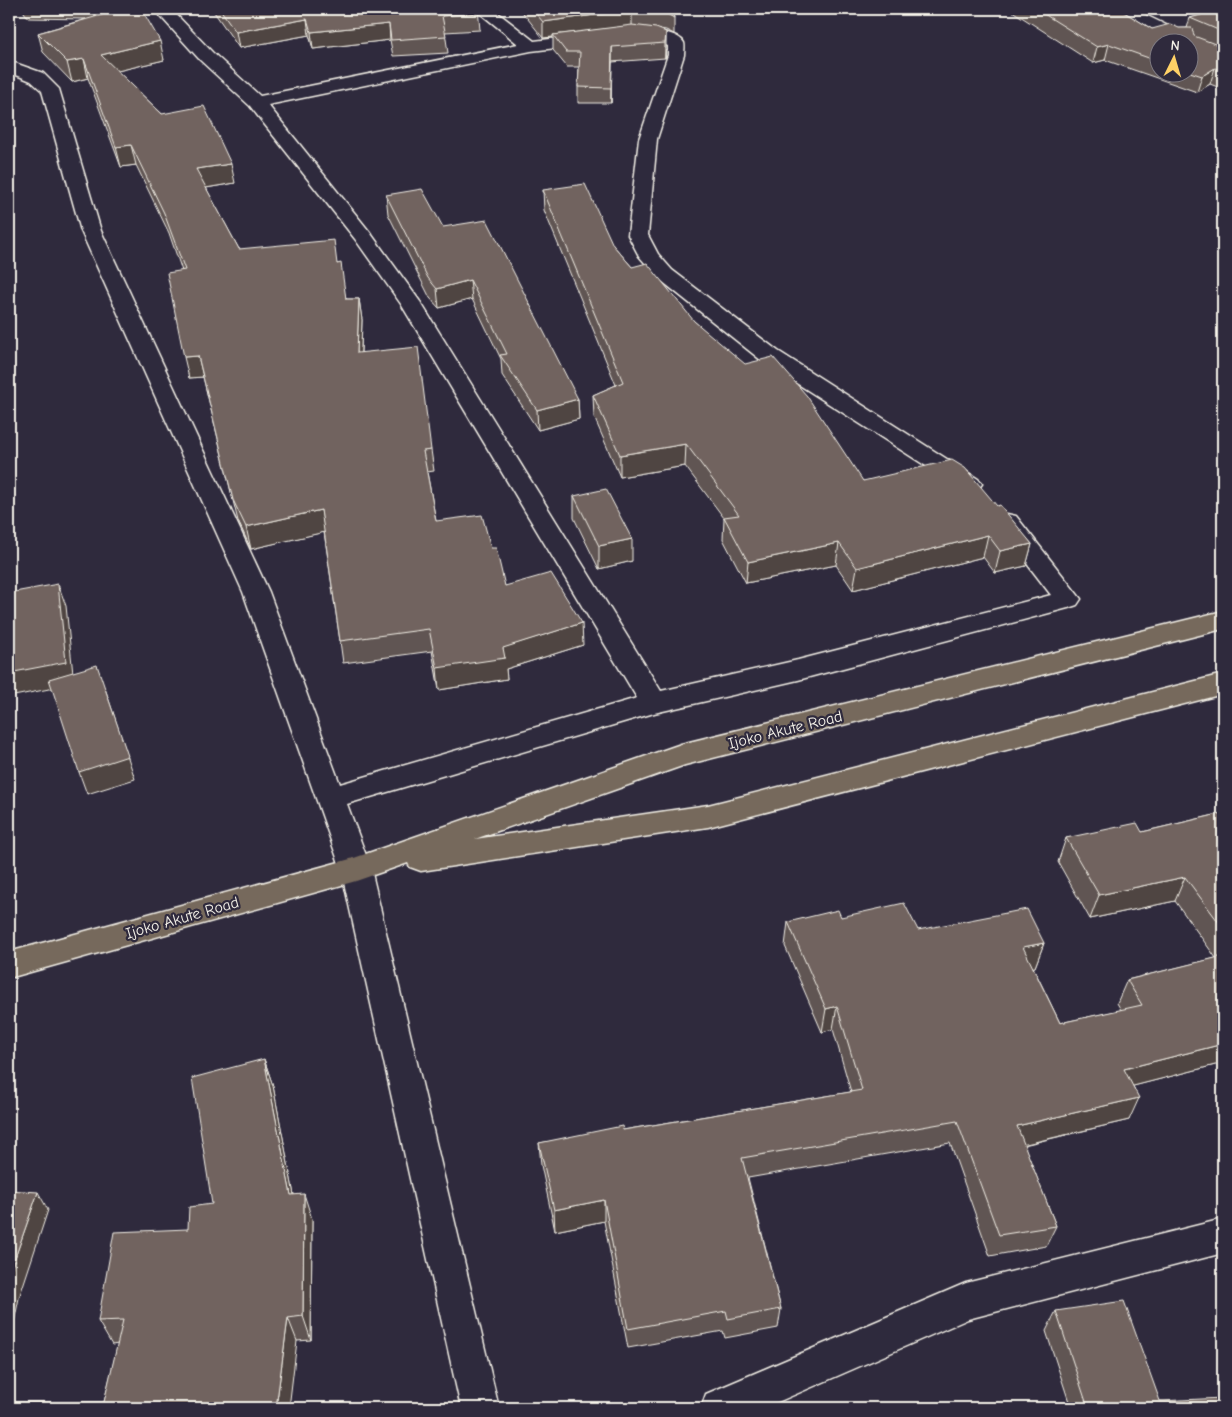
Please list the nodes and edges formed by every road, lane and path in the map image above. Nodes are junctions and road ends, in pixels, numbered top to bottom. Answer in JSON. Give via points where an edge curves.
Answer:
{"nodes":[{"id":1,"x":162,"y":9,"type":"edge"},
{"id":2,"x":483,"y":9,"type":"edge"},
{"id":3,"x":1121,"y":9,"type":"edge"},
{"id":4,"x":1166,"y":32,"type":"edge"},
{"id":5,"x":531,"y":46,"type":"junction"},
{"id":6,"x":1200,"y":49,"type":"edge"},
{"id":7,"x":1205,"y":51,"type":"edge"},
{"id":8,"x":9,"y":66,"type":"edge"},
{"id":9,"x":256,"y":102,"type":"junction"},
{"id":10,"x":1223,"y":620,"type":"edge"},
{"id":11,"x":1223,"y":684,"type":"edge"},
{"id":12,"x":654,"y":703,"type":"junction"},
{"id":13,"x":330,"y":798,"type":"junction"},
{"id":14,"x":356,"y":869,"type":"junction"},
{"id":15,"x":9,"y":965,"type":"edge"},
{"id":16,"x":1223,"y":1236,"type":"edge"},
{"id":17,"x":480,"y":1408,"type":"edge"},
{"id":18,"x":720,"y":1408,"type":"edge"}],
"edges":[{"from":1,"to":9,"type":"street"},
{"from":2,"to":5,"type":"street"},
{"from":3,"to":4,"type":"street"},
{"from":5,"to":9,"type":"street"},
{"from":5,"to":12,"type":"street","via":[[632,34],[660,36],[676,44],[676,55],[648,139],[638,235],[649,256],[665,274],[770,356],[989,499],[1068,599],[798,670]]},
{"from":6,"to":7,"type":"street"},
{"from":8,"to":13,"type":"street","via":[[37,76],[50,89],[91,231],[256,592]]},
{"from":9,"to":12,"type":"street","via":[[362,235],[411,303]]},
{"from":10,"to":14,"type":"main road","name":"Ijoko Akute Road","via":[[681,755]]},
{"from":11,"to":14,"type":"main road","name":"Ijoko Akute Road","via":[[708,816]]},
{"from":12,"to":13,"type":"street"},
{"from":13,"to":14,"type":"street"},
{"from":14,"to":15,"type":"main road","name":"Ijoko Akute Road"},
{"from":14,"to":17,"type":"street"},
{"from":16,"to":18,"type":"street","via":[[966,1301]]}]}
